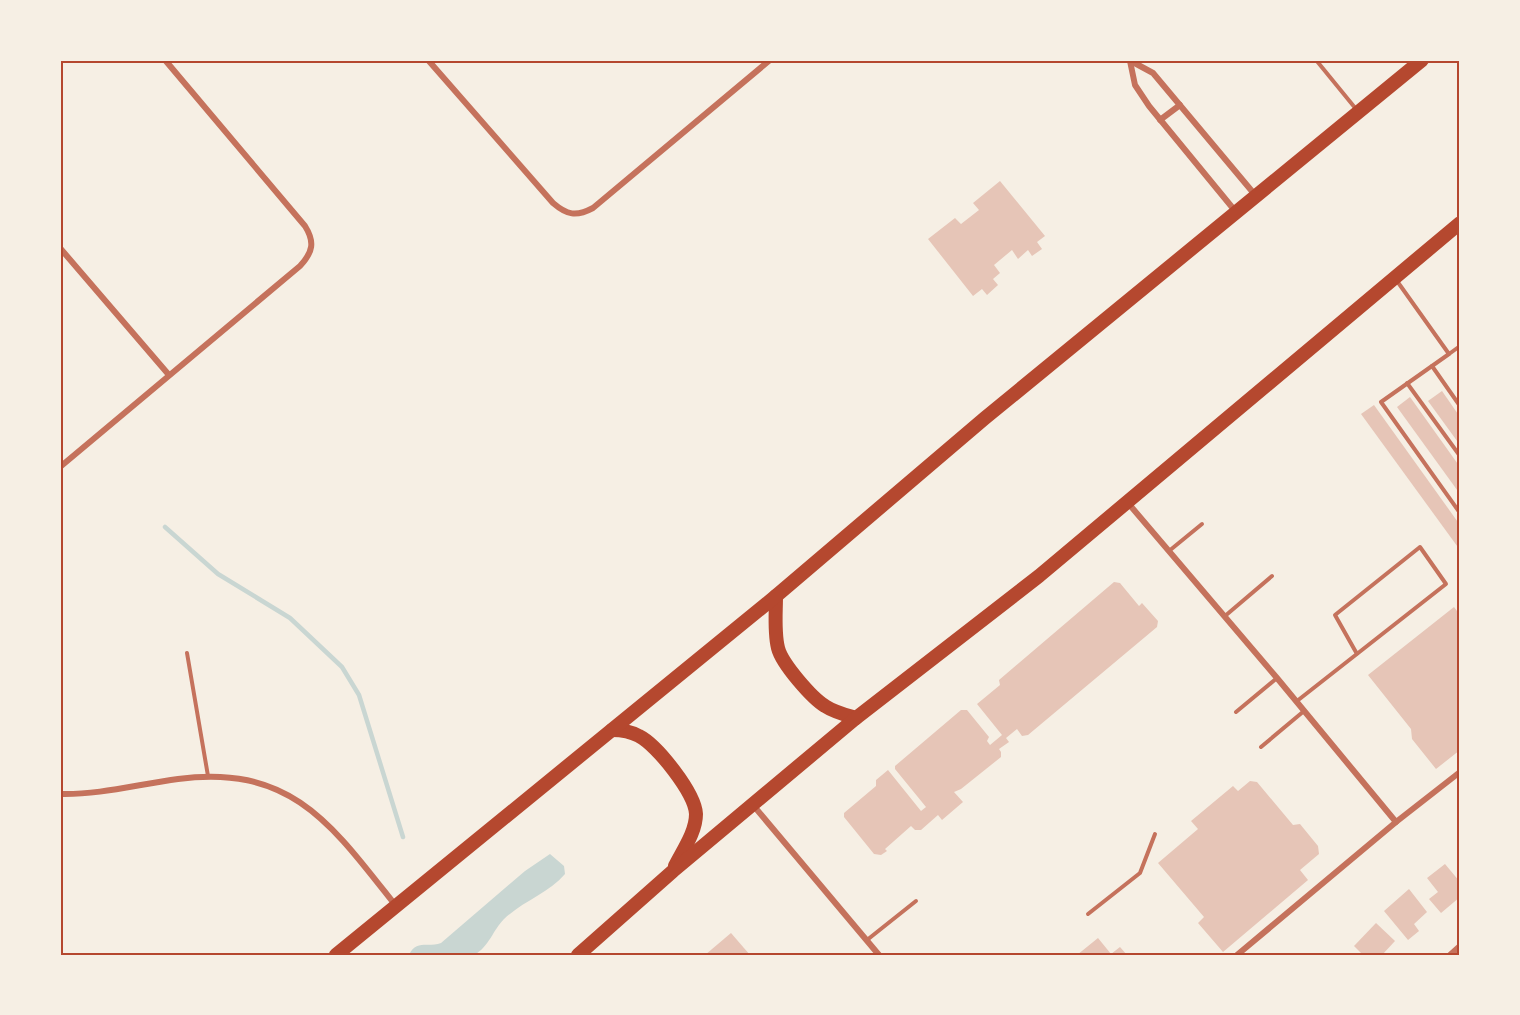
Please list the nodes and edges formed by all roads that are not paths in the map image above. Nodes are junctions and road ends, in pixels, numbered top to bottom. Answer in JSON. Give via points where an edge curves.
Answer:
{"nodes":[{"id":1,"x":165,"y":60,"type":"edge"},
{"id":2,"x":428,"y":60,"type":"edge"},
{"id":3,"x":770,"y":60,"type":"edge"},
{"id":4,"x":1130,"y":60,"type":"edge"},
{"id":5,"x":1316,"y":60,"type":"edge"},
{"id":6,"x":1422,"y":60,"type":"edge"},
{"id":7,"x":1180,"y":105,"type":"junction"},
{"id":8,"x":1358,"y":112,"type":"junction"},
{"id":9,"x":1160,"y":120,"type":"junction"},
{"id":10,"x":1256,"y":196,"type":"junction"},
{"id":11,"x":1236,"y":212,"type":"junction"},
{"id":12,"x":1460,"y":223,"type":"edge"},
{"id":13,"x":60,"y":248,"type":"edge"},
{"id":14,"x":1395,"y":278,"type":"junction"},
{"id":15,"x":1458,"y":347,"type":"edge"},
{"id":16,"x":1449,"y":354,"type":"junction"},
{"id":17,"x":1460,"y":354,"type":"edge"},
{"id":18,"x":1432,"y":366,"type":"junction"},
{"id":19,"x":169,"y":375,"type":"junction"},
{"id":20,"x":1407,"y":383,"type":"junction"},
{"id":21,"x":1460,"y":405,"type":"edge"},
{"id":22,"x":1460,"y":456,"type":"edge"},
{"id":23,"x":60,"y":467,"type":"edge"},
{"id":24,"x":1127,"y":503,"type":"junction"},
{"id":25,"x":1460,"y":513,"type":"edge"},
{"id":26,"x":1202,"y":524,"type":"dead end"},
{"id":27,"x":1169,"y":551,"type":"junction"},
{"id":28,"x":1272,"y":576,"type":"dead end"},
{"id":29,"x":776,"y":596,"type":"junction"},
{"id":30,"x":1224,"y":616,"type":"junction"},
{"id":31,"x":187,"y":653,"type":"dead end"},
{"id":32,"x":1357,"y":654,"type":"junction"},
{"id":33,"x":1277,"y":678,"type":"junction"},
{"id":34,"x":1296,"y":702,"type":"junction"},
{"id":35,"x":1304,"y":711,"type":"junction"},
{"id":36,"x":1236,"y":712,"type":"dead end"},
{"id":37,"x":856,"y":718,"type":"junction"},
{"id":38,"x":612,"y":730,"type":"junction"},
{"id":39,"x":1261,"y":747,"type":"dead end"},
{"id":40,"x":1460,"y":772,"type":"edge"},
{"id":41,"x":207,"y":776,"type":"junction"},
{"id":42,"x":60,"y":794,"type":"edge"},
{"id":43,"x":753,"y":805,"type":"junction"},
{"id":44,"x":1396,"y":822,"type":"junction"},
{"id":45,"x":1155,"y":834,"type":"dead end"},
{"id":46,"x":673,"y":871,"type":"junction"},
{"id":47,"x":916,"y":900,"type":"dead end"},
{"id":48,"x":396,"y":906,"type":"junction"},
{"id":49,"x":1088,"y":914,"type":"dead end"},
{"id":50,"x":867,"y":941,"type":"junction"},
{"id":51,"x":1460,"y":946,"type":"edge"},
{"id":52,"x":336,"y":955,"type":"edge"},
{"id":53,"x":578,"y":955,"type":"edge"},
{"id":54,"x":879,"y":955,"type":"edge"},
{"id":55,"x":1237,"y":955,"type":"edge"},
{"id":56,"x":1450,"y":955,"type":"edge"}],
"edges":[{"from":1,"to":19,"type":"street","via":[[305,226],[313,247],[300,266]]},
{"from":2,"to":3,"type":"street","via":[[553,203],[573,215],[592,208]]},
{"from":4,"to":7,"type":"street","via":[[1153,73]]},
{"from":4,"to":9,"type":"street","via":[[1135,85]]},
{"from":5,"to":8,"type":"lane"},
{"from":6,"to":8,"type":"highway"},
{"from":7,"to":9,"type":"street"},
{"from":7,"to":10,"type":"street"},
{"from":8,"to":10,"type":"highway"},
{"from":9,"to":11,"type":"street"},
{"from":10,"to":11,"type":"highway"},
{"from":11,"to":29,"type":"highway"},
{"from":12,"to":14,"type":"highway"},
{"from":13,"to":19,"type":"street"},
{"from":14,"to":16,"type":"lane"},
{"from":14,"to":24,"type":"highway"},
{"from":15,"to":16,"type":"lane"},
{"from":15,"to":17,"type":"lane"},
{"from":16,"to":18,"type":"lane"},
{"from":18,"to":20,"type":"lane"},
{"from":18,"to":21,"type":"lane"},
{"from":19,"to":23,"type":"street"},
{"from":20,"to":22,"type":"lane"},
{"from":20,"to":25,"type":"lane","via":[[1381,402]]},
{"from":24,"to":27,"type":"street"},
{"from":24,"to":37,"type":"highway"},
{"from":26,"to":27,"type":"lane"},
{"from":27,"to":30,"type":"street"},
{"from":28,"to":30,"type":"lane"},
{"from":29,"to":37,"type":"highway","via":[[776,636],[785,662],[826,707]]},
{"from":29,"to":38,"type":"highway"},
{"from":30,"to":33,"type":"street"},
{"from":31,"to":41,"type":"lane"},
{"from":32,"to":32,"type":"lane","via":[[1446,584],[1420,547],[1335,615]]},
{"from":32,"to":34,"type":"lane"},
{"from":33,"to":34,"type":"street"},
{"from":33,"to":36,"type":"lane"},
{"from":34,"to":35,"type":"street"},
{"from":35,"to":39,"type":"lane"},
{"from":35,"to":44,"type":"street"},
{"from":37,"to":43,"type":"highway"},
{"from":38,"to":46,"type":"highway","via":[[628,730],[650,742],[694,802],[693,829]]},
{"from":38,"to":48,"type":"highway"},
{"from":40,"to":44,"type":"street"},
{"from":41,"to":42,"type":"street"},
{"from":41,"to":48,"type":"street","via":[[256,782],[310,808],[354,853]]},
{"from":43,"to":46,"type":"highway"},
{"from":43,"to":50,"type":"street"},
{"from":44,"to":55,"type":"street"},
{"from":45,"to":49,"type":"lane","via":[[1140,873]]},
{"from":46,"to":53,"type":"highway"},
{"from":47,"to":50,"type":"lane"},
{"from":48,"to":52,"type":"highway"},
{"from":50,"to":54,"type":"street"},
{"from":51,"to":56,"type":"street"}]}
